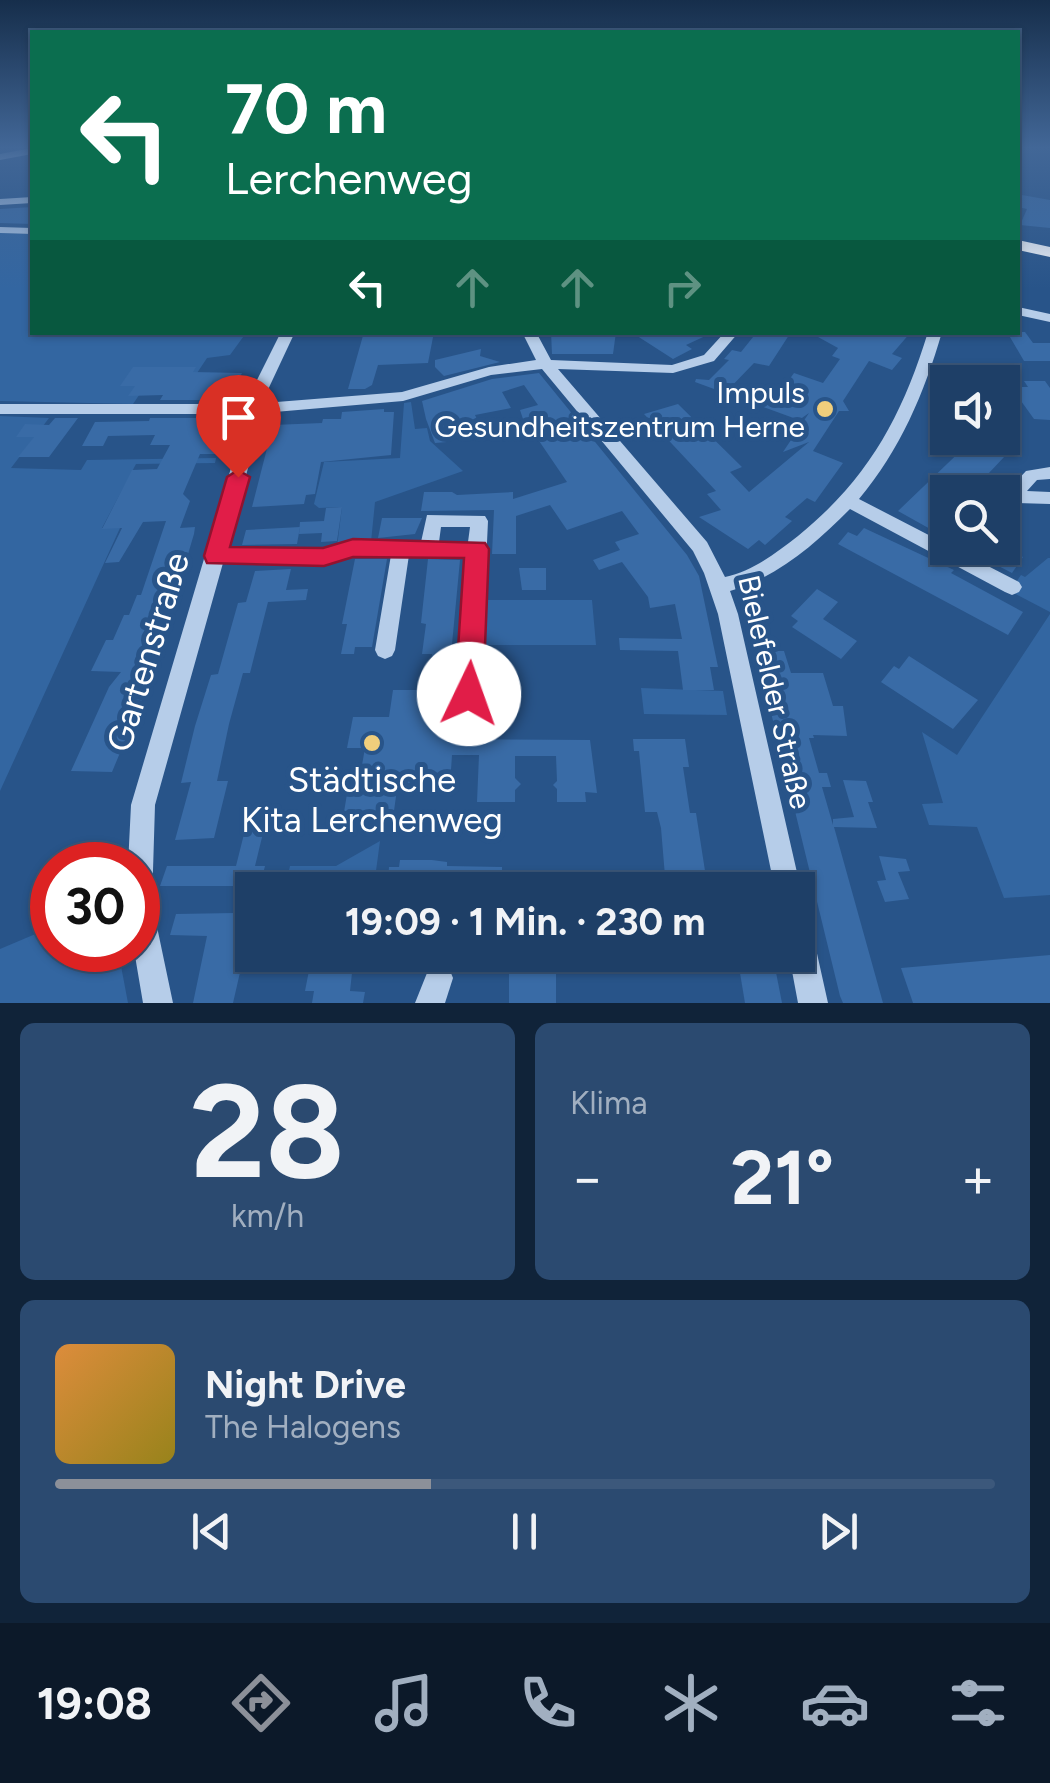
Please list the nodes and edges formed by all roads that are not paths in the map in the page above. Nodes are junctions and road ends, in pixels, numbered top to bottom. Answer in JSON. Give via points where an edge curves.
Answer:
{"nodes":[{"id":1,"x":30,"y":200,"type":"edge"},
{"id":2,"x":0,"y":202,"type":"edge"},
{"id":3,"x":0,"y":230,"type":"edge"},
{"id":4,"x":30,"y":231,"type":"edge"},
{"id":5,"x":1020,"y":249,"type":"edge"},
{"id":6,"x":1020,"y":250,"type":"edge"},
{"id":7,"x":1050,"y":252,"type":"edge"},
{"id":8,"x":1050,"y":260,"type":"edge"},
{"id":9,"x":1020,"y":310,"type":"edge"},
{"id":10,"x":1050,"y":318,"type":"edge"},
{"id":11,"x":287,"y":335,"type":"edge"},
{"id":12,"x":530,"y":335,"type":"edge"},
{"id":13,"x":730,"y":335,"type":"edge"},
{"id":14,"x":934,"y":335,"type":"edge"},
{"id":15,"x":544,"y":363,"type":"junction"},
{"id":16,"x":0,"y":408,"type":"edge"},
{"id":17,"x":254,"y":409,"type":"junction"},
{"id":18,"x":1050,"y":472,"type":"edge"},
{"id":19,"x":1020,"y":489,"type":"edge"},
{"id":20,"x":1050,"y":498,"type":"edge"},
{"id":21,"x":848,"y":501,"type":"junction"},
{"id":22,"x":1020,"y":502,"type":"edge"},
{"id":23,"x":930,"y":538,"type":"edge"},
{"id":24,"x":401,"y":548,"type":"junction"},
{"id":25,"x":429,"y":549,"type":"junction"},
{"id":26,"x":476,"y":549,"type":"junction"},
{"id":27,"x":216,"y":556,"type":"junction"},
{"id":28,"x":981,"y":565,"type":"edge"},
{"id":29,"x":720,"y":586,"type":"junction"},
{"id":30,"x":1012,"y":587,"type":"dead end"},
{"id":31,"x":385,"y":650,"type":"dead end"},
{"id":32,"x":469,"y":694,"type":"dead end"},
{"id":33,"x":784,"y":872,"type":"edge"},
{"id":34,"x":807,"y":972,"type":"edge"},
{"id":35,"x":158,"y":1003,"type":"edge"},
{"id":36,"x":814,"y":1003,"type":"edge"}],
"edges":[{"from":1,"to":2,"type":"street"},
{"from":3,"to":4,"type":"street"},
{"from":5,"to":7,"type":"main road"},
{"from":6,"to":8,"type":"main road"},
{"from":9,"to":10,"type":"street"},
{"from":11,"to":17,"type":"street","name":"Gartenstraße"},
{"from":12,"to":15,"type":"street","name":"Bielefelder Straße"},
{"from":13,"to":15,"type":"street","via":[[708,358],[683,367]]},
{"from":14,"to":21,"type":"street","via":[[908,416]]},
{"from":15,"to":17,"type":"street","via":[[402,396]]},
{"from":15,"to":29,"type":"street","name":"Bielefelder Straße","via":[[700,548]]},
{"from":16,"to":17,"type":"street"},
{"from":17,"to":27,"type":"street","name":"Gartenstraße"},
{"from":18,"to":19,"type":"street","via":[[1032,475]]},
{"from":20,"to":22,"type":"street"},
{"from":21,"to":23,"type":"street"},
{"from":21,"to":29,"type":"street","via":[[765,570]]},
{"from":24,"to":25,"type":"street"},
{"from":24,"to":27,"type":"street","via":[[353,548],[324,557]]},
{"from":24,"to":31,"type":"street"},
{"from":25,"to":26,"type":"street"},
{"from":25,"to":26,"type":"street","via":[[434,520],[480,520]]},
{"from":26,"to":32,"type":"street"},
{"from":27,"to":35,"type":"street","name":"Gartenstraße","via":[[143,806],[139,902]]},
{"from":28,"to":30,"type":"street"},
{"from":29,"to":33,"type":"street","name":"Bielefelder Straße"},
{"from":34,"to":36,"type":"street"}]}
